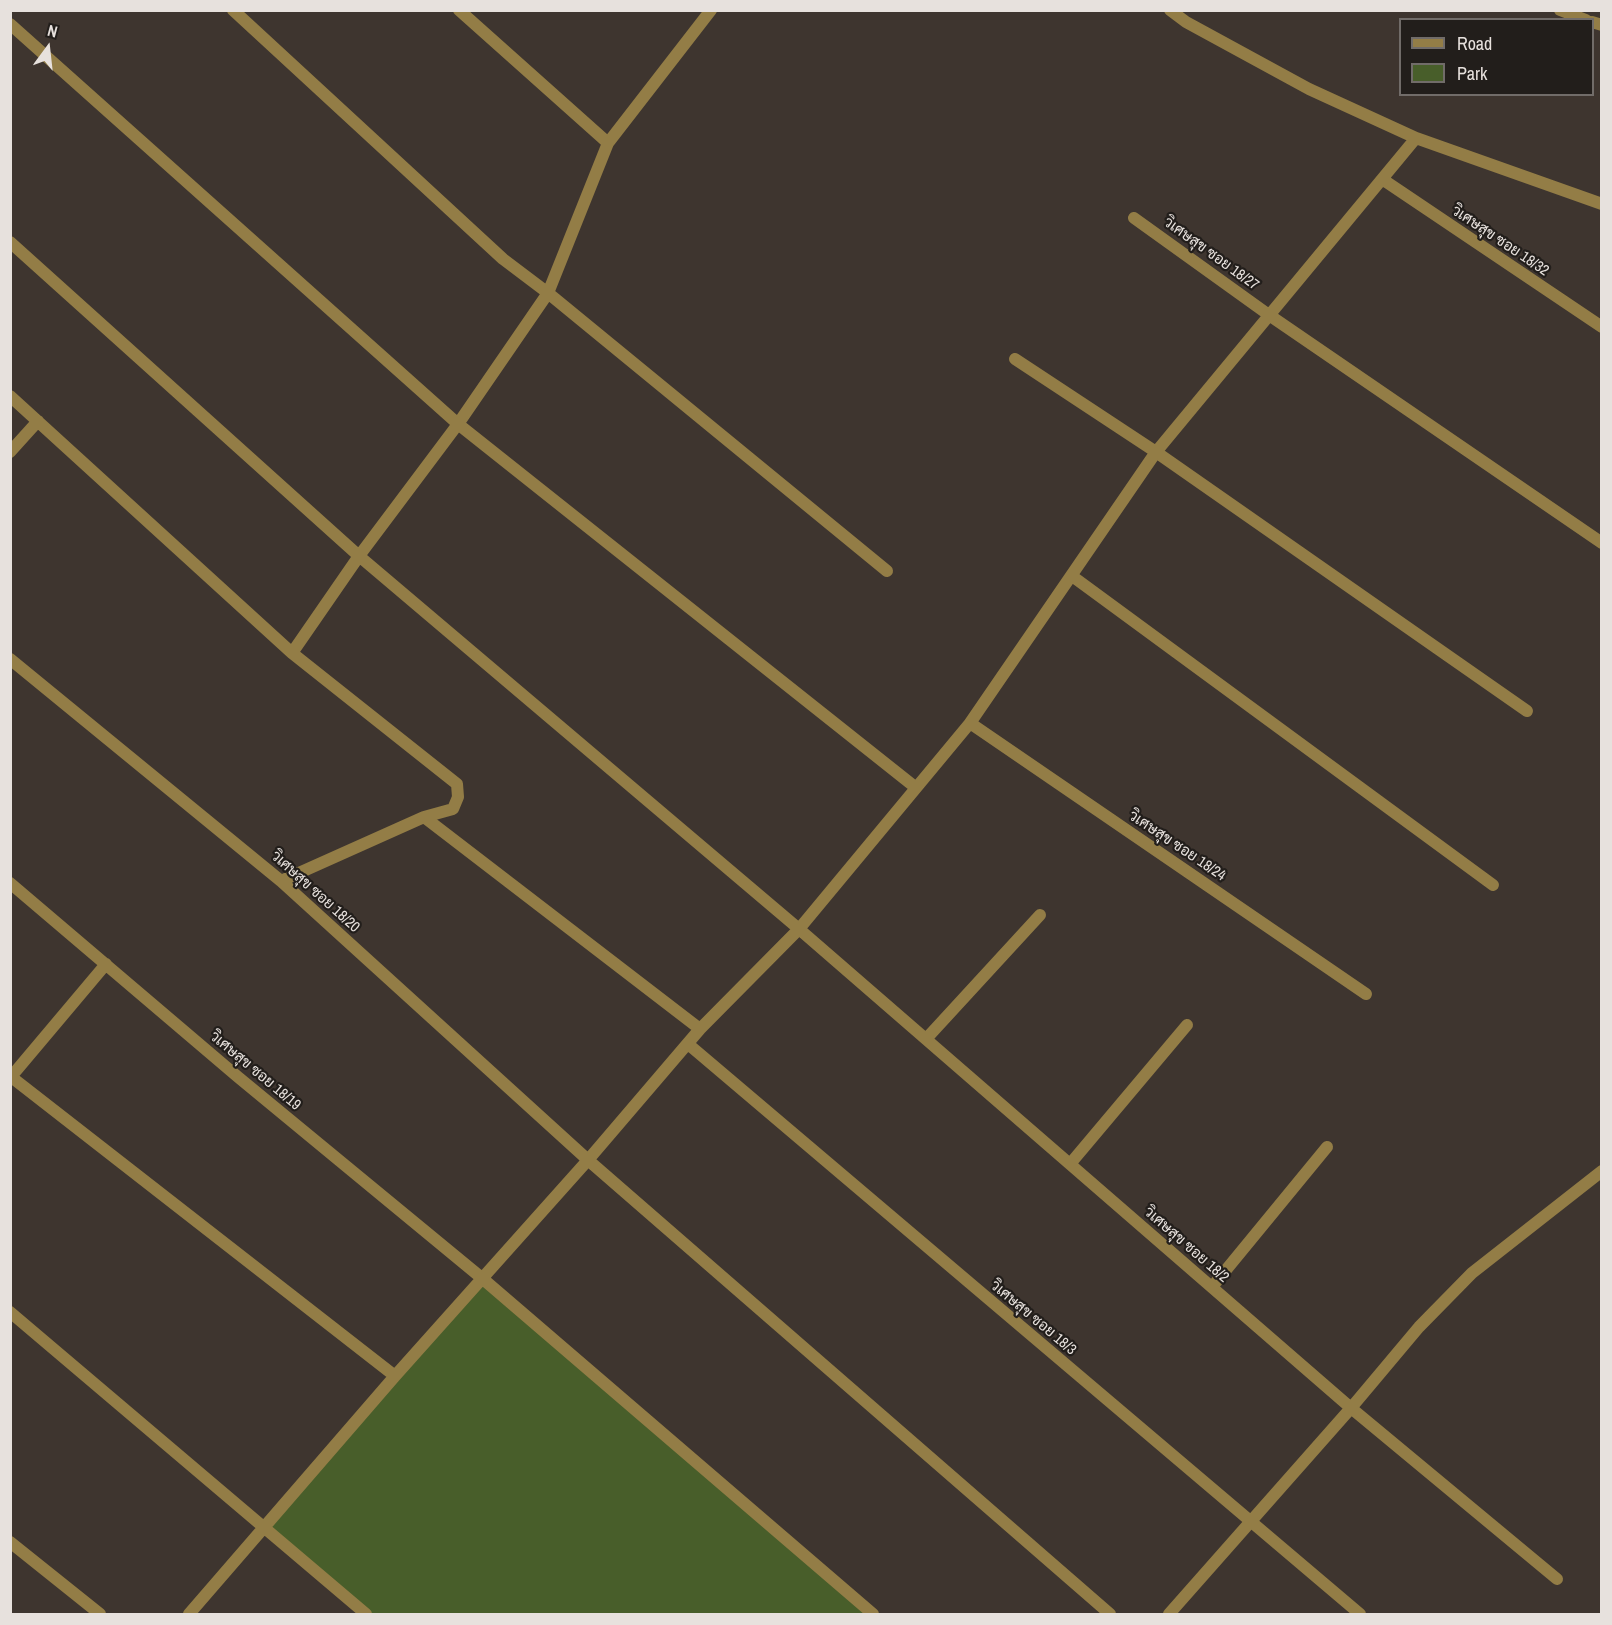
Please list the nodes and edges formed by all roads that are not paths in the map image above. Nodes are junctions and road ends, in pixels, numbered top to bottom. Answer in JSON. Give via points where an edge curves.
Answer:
{"nodes":[{"id":1,"x":233,"y":10,"type":"edge"},
{"id":2,"x":459,"y":10,"type":"edge"},
{"id":3,"x":711,"y":10,"type":"edge"},
{"id":4,"x":1170,"y":10,"type":"edge"},
{"id":5,"x":1560,"y":10,"type":"edge"},
{"id":6,"x":1581,"y":18,"type":"edge"},
{"id":7,"x":10,"y":24,"type":"edge"},
{"id":8,"x":1416,"y":138,"type":"junction"},
{"id":9,"x":609,"y":143,"type":"junction"},
{"id":10,"x":1382,"y":179,"type":"junction"},
{"id":11,"x":1602,"y":204,"type":"edge"},
{"id":12,"x":1134,"y":218,"type":"dead end"},
{"id":13,"x":10,"y":242,"type":"edge"},
{"id":14,"x":548,"y":293,"type":"junction"},
{"id":15,"x":1269,"y":315,"type":"junction"},
{"id":16,"x":1602,"y":327,"type":"edge"},
{"id":17,"x":1015,"y":359,"type":"dead end"},
{"id":18,"x":10,"y":396,"type":"edge"},
{"id":19,"x":38,"y":421,"type":"junction"},
{"id":20,"x":458,"y":423,"type":"junction"},
{"id":21,"x":10,"y":452,"type":"edge"},
{"id":22,"x":1156,"y":452,"type":"junction"},
{"id":23,"x":1602,"y":543,"type":"edge"},
{"id":24,"x":359,"y":556,"type":"junction"},
{"id":25,"x":887,"y":571,"type":"dead end"},
{"id":26,"x":1072,"y":576,"type":"junction"},
{"id":27,"x":292,"y":653,"type":"junction"},
{"id":28,"x":10,"y":659,"type":"edge"},
{"id":29,"x":1527,"y":711,"type":"dead end"},
{"id":30,"x":970,"y":723,"type":"junction"},
{"id":31,"x":915,"y":787,"type":"junction"},
{"id":32,"x":424,"y":817,"type":"junction"},
{"id":33,"x":281,"y":881,"type":"junction"},
{"id":34,"x":10,"y":883,"type":"edge"},
{"id":35,"x":1493,"y":885,"type":"dead end"},
{"id":36,"x":1040,"y":915,"type":"dead end"},
{"id":37,"x":799,"y":928,"type":"junction"},
{"id":38,"x":106,"y":964,"type":"junction"},
{"id":39,"x":1366,"y":994,"type":"dead end"},
{"id":40,"x":1187,"y":1025,"type":"dead end"},
{"id":41,"x":700,"y":1029,"type":"junction"},
{"id":42,"x":926,"y":1039,"type":"junction"},
{"id":43,"x":688,"y":1044,"type":"junction"},
{"id":44,"x":11,"y":1077,"type":"edge"},
{"id":45,"x":1327,"y":1147,"type":"dead end"},
{"id":46,"x":588,"y":1160,"type":"junction"},
{"id":47,"x":1070,"y":1164,"type":"junction"},
{"id":48,"x":1602,"y":1171,"type":"edge"},
{"id":49,"x":483,"y":1279,"type":"junction"},
{"id":50,"x":1212,"y":1287,"type":"junction"},
{"id":51,"x":10,"y":1312,"type":"edge"},
{"id":52,"x":395,"y":1376,"type":"junction"},
{"id":53,"x":1351,"y":1408,"type":"junction"},
{"id":54,"x":1250,"y":1523,"type":"junction"},
{"id":55,"x":265,"y":1528,"type":"junction"},
{"id":56,"x":10,"y":1542,"type":"edge"},
{"id":57,"x":1557,"y":1579,"type":"dead end"},
{"id":58,"x":100,"y":1614,"type":"edge"},
{"id":59,"x":189,"y":1614,"type":"edge"},
{"id":60,"x":366,"y":1614,"type":"edge"},
{"id":61,"x":873,"y":1614,"type":"edge"},
{"id":62,"x":1110,"y":1614,"type":"edge"},
{"id":63,"x":1169,"y":1614,"type":"edge"},
{"id":64,"x":1360,"y":1614,"type":"edge"}],
"edges":[{"from":1,"to":14,"type":"street","via":[[503,259]]},
{"from":2,"to":9,"type":"street"},
{"from":3,"to":9,"type":"street"},
{"from":4,"to":8,"type":"street","via":[[1309,89]]},
{"from":5,"to":6,"type":"street"},
{"from":7,"to":20,"type":"street"},
{"from":8,"to":10,"type":"street"},
{"from":8,"to":11,"type":"street"},
{"from":9,"to":14,"type":"street"},
{"from":10,"to":15,"type":"street"},
{"from":10,"to":16,"type":"street","name":"วิเศษสุข ซอย 18/32"},
{"from":12,"to":15,"type":"street","name":"วิเศษสุข ซอย 18/27"},
{"from":13,"to":24,"type":"street","name":"วิเศษสุข ซอย 18/2"},
{"from":14,"to":20,"type":"street"},
{"from":14,"to":25,"type":"street"},
{"from":15,"to":22,"type":"street"},
{"from":15,"to":23,"type":"street","name":"วิเศษสุข ซอย 18/27"},
{"from":17,"to":22,"type":"street"},
{"from":18,"to":19,"type":"street"},
{"from":19,"to":21,"type":"street"},
{"from":19,"to":27,"type":"street"},
{"from":20,"to":24,"type":"street"},
{"from":20,"to":31,"type":"street"},
{"from":22,"to":26,"type":"street"},
{"from":22,"to":29,"type":"street"},
{"from":24,"to":27,"type":"street"},
{"from":24,"to":37,"type":"street","name":"วิเศษสุข ซอย 18/2"},
{"from":26,"to":30,"type":"street"},
{"from":26,"to":35,"type":"street"},
{"from":27,"to":32,"type":"street","via":[[457,784],[459,797],[453,809]]},
{"from":28,"to":33,"type":"street","name":"วิเศษสุข ซอย 18/20"},
{"from":30,"to":31,"type":"street"},
{"from":30,"to":39,"type":"street","name":"วิเศษสุข ซอย 18/24"},
{"from":31,"to":37,"type":"street"},
{"from":32,"to":33,"type":"street"},
{"from":32,"to":41,"type":"street"},
{"from":33,"to":46,"type":"street","name":"วิเศษสุข ซอย 18/20"},
{"from":34,"to":38,"type":"street","name":"วิเศษสุข ซอย 18/19"},
{"from":36,"to":42,"type":"street"},
{"from":37,"to":41,"type":"street"},
{"from":37,"to":42,"type":"street","name":"วิเศษสุข ซอย 18/2"},
{"from":38,"to":44,"type":"street"},
{"from":38,"to":49,"type":"street","name":"วิเศษสุข ซอย 18/19"},
{"from":40,"to":47,"type":"street"},
{"from":41,"to":43,"type":"street"},
{"from":42,"to":47,"type":"street","name":"วิเศษสุข ซอย 18/2"},
{"from":43,"to":46,"type":"street"},
{"from":43,"to":54,"type":"street","name":"วิเศษสุข ซอย 18/3"},
{"from":44,"to":52,"type":"street"},
{"from":45,"to":50,"type":"street"},
{"from":46,"to":49,"type":"street"},
{"from":46,"to":62,"type":"street","name":"วิเศษสุข ซอย 18/20"},
{"from":47,"to":50,"type":"street","name":"วิเศษสุข ซอย 18/2"},
{"from":48,"to":53,"type":"street","via":[[1472,1273],[1419,1327]]},
{"from":49,"to":52,"type":"street"},
{"from":49,"to":61,"type":"street","name":"วิเศษสุข ซอย 18/19"},
{"from":50,"to":53,"type":"street","name":"วิเศษสุข ซอย 18/2"},
{"from":51,"to":55,"type":"street"},
{"from":52,"to":55,"type":"street"},
{"from":53,"to":54,"type":"street"},
{"from":53,"to":57,"type":"street","name":"วิเศษสุข ซอย 18/2"},
{"from":54,"to":63,"type":"street"},
{"from":54,"to":64,"type":"street","name":"วิเศษสุข ซอย 18/3"},
{"from":55,"to":59,"type":"street"},
{"from":55,"to":60,"type":"street"},
{"from":56,"to":58,"type":"street"}]}
